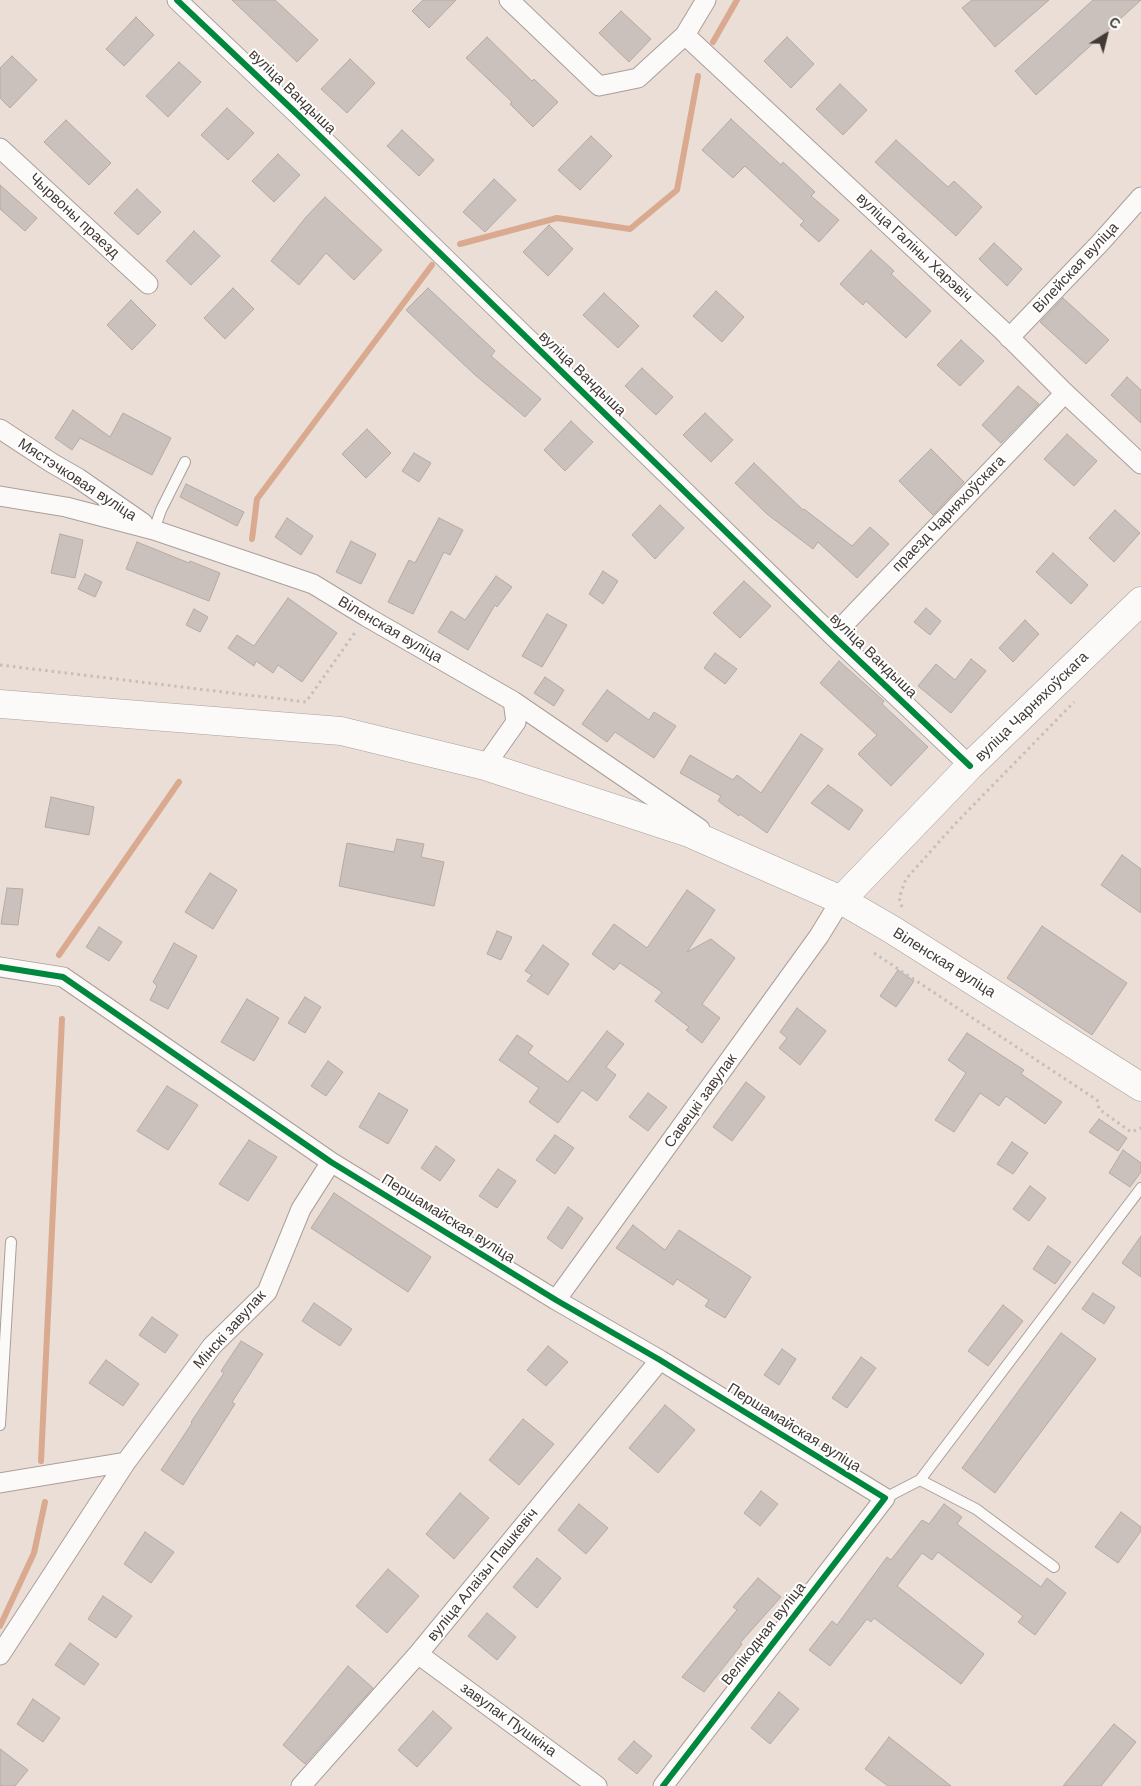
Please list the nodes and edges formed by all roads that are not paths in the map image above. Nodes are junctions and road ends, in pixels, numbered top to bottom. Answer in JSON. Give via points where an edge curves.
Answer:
{"nodes":[{"id":1,"x":177,"y":0,"type":"edge"},
{"id":2,"x":509,"y":0,"type":"edge"},
{"id":3,"x":706,"y":0,"type":"edge"},
{"id":4,"x":685,"y":35,"type":"junction"},
{"id":5,"x":0,"y":148,"type":"edge"},
{"id":6,"x":1141,"y":197,"type":"edge"},
{"id":7,"x":148,"y":284,"type":"dead end"},
{"id":8,"x":1009,"y":338,"type":"junction"},
{"id":9,"x":1065,"y":393,"type":"junction"},
{"id":10,"x":0,"y":429,"type":"edge"},
{"id":11,"x":185,"y":462,"type":"dead end"},
{"id":12,"x":1141,"y":464,"type":"edge"},
{"id":13,"x":78,"y":478,"type":"junction"},
{"id":14,"x":0,"y":496,"type":"edge"},
{"id":15,"x":66,"y":507,"type":"junction"},
{"id":16,"x":154,"y":530,"type":"junction"},
{"id":17,"x":1141,"y":602,"type":"edge"},
{"id":18,"x":833,"y":636,"type":"junction"},
{"id":19,"x":512,"y":702,"type":"junction"},
{"id":20,"x":0,"y":704,"type":"edge"},
{"id":21,"x":485,"y":766,"type":"junction"},
{"id":22,"x":970,"y":766,"type":"junction"},
{"id":23,"x":739,"y":855,"type":"junction"},
{"id":24,"x":841,"y":900,"type":"junction"},
{"id":25,"x":0,"y":967,"type":"edge"},
{"id":26,"x":1141,"y":1087,"type":"edge"},
{"id":27,"x":331,"y":1162,"type":"junction"},
{"id":28,"x":1141,"y":1188,"type":"edge"},
{"id":29,"x":11,"y":1242,"type":"dead end"},
{"id":30,"x":556,"y":1300,"type":"junction"},
{"id":31,"x":660,"y":1360,"type":"junction"},
{"id":32,"x":0,"y":1425,"type":"edge"},
{"id":33,"x":126,"y":1462,"type":"junction"},
{"id":34,"x":920,"y":1480,"type":"junction"},
{"id":35,"x":0,"y":1484,"type":"edge"},
{"id":36,"x":885,"y":1498,"type":"junction"},
{"id":37,"x":1054,"y":1567,"type":"dead end"},
{"id":38,"x":418,"y":1654,"type":"junction"},
{"id":39,"x":0,"y":1655,"type":"edge"},
{"id":40,"x":301,"y":1786,"type":"edge"},
{"id":41,"x":597,"y":1786,"type":"edge"},
{"id":42,"x":663,"y":1786,"type":"edge"}],
"edges":[{"from":1,"to":18,"type":"street","name":"вуліца Вандыша"},
{"from":2,"to":4,"type":"street","via":[[599,86],[638,78]]},
{"from":3,"to":4,"type":"street"},
{"from":4,"to":8,"type":"street","name":"вуліца Галіны Харэвіч"},
{"from":5,"to":7,"type":"street","name":"Чырвоны праезд"},
{"from":6,"to":8,"type":"street","name":"Вілейская вуліца"},
{"from":8,"to":9,"type":"street","name":"вуліца Галіны Харэвіч"},
{"from":9,"to":12,"type":"street","name":"вуліца Галіны Харэвіч"},
{"from":9,"to":18,"type":"street","name":"праезд Чарняхоўскага"},
{"from":10,"to":13,"type":"street","name":"Мястэчковая вуліца"},
{"from":11,"to":16,"type":"lane"},
{"from":13,"to":15,"type":"street","via":[[78,494]]},
{"from":13,"to":16,"type":"street","name":"Мястэчковая вуліца"},
{"from":14,"to":15,"type":"street","name":"Віленская вуліца"},
{"from":15,"to":16,"type":"street","name":"Віленская вуліца"},
{"from":16,"to":19,"type":"street","name":"Віленская вуліца","via":[[313,584]]},
{"from":17,"to":22,"type":"main road","name":"вуліца Чарняхоўскага"},
{"from":18,"to":22,"type":"street","name":"вуліца Вандыша"},
{"from":19,"to":21,"type":"street","via":[[516,722]]},
{"from":19,"to":23,"type":"street","name":"Віленская вуліца"},
{"from":20,"to":21,"type":"main road","name":"Віленская вуліца","via":[[341,730]]},
{"from":21,"to":23,"type":"main road","name":"Віленская вуліца","via":[[689,833]]},
{"from":22,"to":24,"type":"main road","name":"вуліца Чарняхоўскага"},
{"from":23,"to":24,"type":"main road","name":"Віленская вуліца"},
{"from":24,"to":26,"type":"main road","name":"Віленская вуліца"},
{"from":24,"to":30,"type":"street","name":"Савецкі завулак","via":[[819,936]]},
{"from":25,"to":27,"type":"street","name":"Першамайская вуліца","via":[[63,977]]},
{"from":27,"to":30,"type":"street","name":"Першамайская вуліца"},
{"from":27,"to":33,"type":"street","name":"Мінскі завулак","via":[[301,1209],[266,1292],[212,1346]]},
{"from":28,"to":34,"type":"lane"},
{"from":29,"to":32,"type":"lane"},
{"from":30,"to":31,"type":"street","name":"Першамайская вуліца"},
{"from":31,"to":36,"type":"street","name":"Першамайская вуліца"},
{"from":31,"to":38,"type":"street","name":"вуліца Алаізы Пашкевіч"},
{"from":33,"to":35,"type":"street"},
{"from":33,"to":39,"type":"street","name":"Мінскі завулак"},
{"from":34,"to":36,"type":"lane"},
{"from":34,"to":37,"type":"lane","via":[[976,1509]]},
{"from":36,"to":42,"type":"street","name":"Велікодная вуліца"},
{"from":38,"to":40,"type":"street","name":"вуліца Алаізы Пашкевіч"},
{"from":38,"to":41,"type":"street","name":"завулак Пушкіна"}]}
